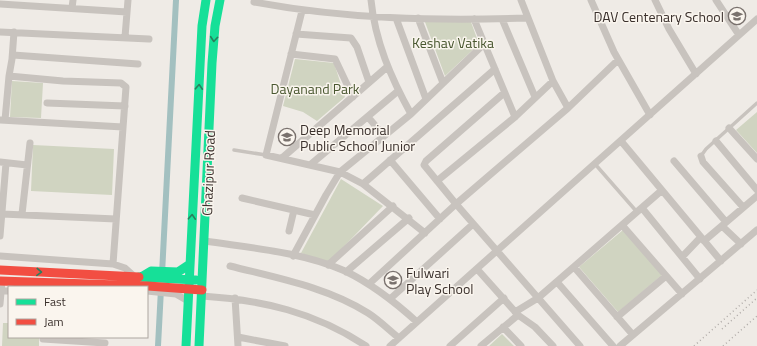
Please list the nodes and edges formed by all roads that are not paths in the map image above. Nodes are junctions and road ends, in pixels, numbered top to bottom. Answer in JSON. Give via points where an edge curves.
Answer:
{"nodes":[{"id":1,"x":73,"y":0,"type":"edge"},
{"id":2,"x":128,"y":0,"type":"edge"},
{"id":3,"x":206,"y":0,"type":"edge"},
{"id":4,"x":220,"y":0,"type":"edge"},
{"id":5,"x":371,"y":0,"type":"edge"},
{"id":6,"x":521,"y":0,"type":"edge"},
{"id":7,"x":591,"y":0,"type":"edge"},
{"id":8,"x":655,"y":0,"type":"edge"},
{"id":9,"x":716,"y":0,"type":"edge"},
{"id":10,"x":254,"y":2,"type":"dead end"},
{"id":11,"x":29,"y":3,"type":"edge"},
{"id":12,"x":51,"y":3,"type":"edge"},
{"id":13,"x":0,"y":4,"type":"edge"},
{"id":14,"x":72,"y":8,"type":"junction"},
{"id":15,"x":302,"y":11,"type":"junction"},
{"id":16,"x":127,"y":12,"type":"junction"},
{"id":17,"x":372,"y":17,"type":"junction"},
{"id":18,"x":396,"y":18,"type":"junction"},
{"id":19,"x":418,"y":18,"type":"junction"},
{"id":20,"x":527,"y":18,"type":"junction"},
{"id":21,"x":474,"y":19,"type":"junction"},
{"id":22,"x":502,"y":19,"type":"junction"},
{"id":23,"x":757,"y":20,"type":"edge"},
{"id":24,"x":0,"y":32,"type":"edge"},
{"id":25,"x":14,"y":32,"type":"junction"},
{"id":26,"x":296,"y":34,"type":"junction"},
{"id":27,"x":739,"y":35,"type":"junction"},
{"id":28,"x":125,"y":37,"type":"junction"},
{"id":29,"x":149,"y":39,"type":"dead end"},
{"id":30,"x":484,"y":44,"type":"junction"},
{"id":31,"x":291,"y":54,"type":"junction"},
{"id":32,"x":13,"y":55,"type":"junction"},
{"id":33,"x":618,"y":60,"type":"junction"},
{"id":34,"x":138,"y":64,"type":"dead end"},
{"id":35,"x":387,"y":67,"type":"junction"},
{"id":36,"x":495,"y":69,"type":"junction"},
{"id":37,"x":696,"y":74,"type":"junction"},
{"id":38,"x":9,"y":76,"type":"junction"},
{"id":39,"x":553,"y":81,"type":"junction"},
{"id":40,"x":369,"y":82,"type":"junction"},
{"id":41,"x":443,"y":83,"type":"junction"},
{"id":42,"x":398,"y":91,"type":"junction"},
{"id":43,"x":504,"y":93,"type":"junction"},
{"id":44,"x":353,"y":97,"type":"junction"},
{"id":45,"x":536,"y":97,"type":"junction"},
{"id":46,"x":426,"y":99,"type":"junction"},
{"id":47,"x":47,"y":103,"type":"dead end"},
{"id":48,"x":757,"y":103,"type":"edge"},
{"id":49,"x":125,"y":106,"type":"junction"},
{"id":50,"x":568,"y":108,"type":"junction"},
{"id":51,"x":411,"y":114,"type":"junction"},
{"id":52,"x":650,"y":115,"type":"junction"},
{"id":53,"x":368,"y":117,"type":"junction"},
{"id":54,"x":515,"y":117,"type":"junction"},
{"id":55,"x":3,"y":120,"type":"edge"},
{"id":56,"x":123,"y":127,"type":"junction"},
{"id":57,"x":730,"y":128,"type":"junction"},
{"id":58,"x":384,"y":136,"type":"junction"},
{"id":59,"x":621,"y":141,"type":"junction"},
{"id":60,"x":716,"y":141,"type":"junction"},
{"id":61,"x":30,"y":144,"type":"dead end"},
{"id":62,"x":234,"y":150,"type":"dead end"},
{"id":63,"x":266,"y":155,"type":"junction"},
{"id":64,"x":701,"y":156,"type":"joint"},
{"id":65,"x":282,"y":158,"type":"junction"},
{"id":66,"x":757,"y":159,"type":"edge"},
{"id":67,"x":390,"y":160,"type":"junction"},
{"id":68,"x":674,"y":161,"type":"dead end"},
{"id":69,"x":3,"y":163,"type":"edge"},
{"id":70,"x":594,"y":164,"type":"junction"},
{"id":71,"x":28,"y":165,"type":"junction"},
{"id":72,"x":310,"y":165,"type":"junction"},
{"id":73,"x":340,"y":172,"type":"junction"},
{"id":74,"x":437,"y":181,"type":"junction"},
{"id":75,"x":363,"y":184,"type":"junction"},
{"id":76,"x":757,"y":190,"type":"edge"},
{"id":77,"x":661,"y":191,"type":"junction"},
{"id":78,"x":757,"y":196,"type":"edge"},
{"id":79,"x":242,"y":198,"type":"dead end"},
{"id":80,"x":456,"y":204,"type":"junction"},
{"id":81,"x":392,"y":206,"type":"junction"},
{"id":82,"x":743,"y":207,"type":"junction"},
{"id":83,"x":294,"y":210,"type":"junction"},
{"id":84,"x":639,"y":210,"type":"junction"},
{"id":85,"x":2,"y":214,"type":"junction"},
{"id":86,"x":22,"y":214,"type":"junction"},
{"id":87,"x":315,"y":215,"type":"junction"},
{"id":88,"x":409,"y":218,"type":"junction"},
{"id":89,"x":116,"y":219,"type":"junction"},
{"id":90,"x":440,"y":219,"type":"junction"},
{"id":91,"x":473,"y":224,"type":"junction"},
{"id":92,"x":724,"y":224,"type":"junction"},
{"id":93,"x":622,"y":225,"type":"junction"},
{"id":94,"x":757,"y":230,"type":"edge"},
{"id":95,"x":289,"y":231,"type":"dead end"},
{"id":96,"x":425,"y":233,"type":"junction"},
{"id":97,"x":0,"y":236,"type":"edge"},
{"id":98,"x":703,"y":239,"type":"junction"},
{"id":99,"x":205,"y":242,"type":"junction"},
{"id":100,"x":741,"y":244,"type":"junction"},
{"id":101,"x":498,"y":251,"type":"junction"},
{"id":102,"x":0,"y":256,"type":"edge"},
{"id":103,"x":204,"y":256,"type":"junction"},
{"id":104,"x":293,"y":256,"type":"junction"},
{"id":105,"x":682,"y":257,"type":"junction"},
{"id":106,"x":190,"y":260,"type":"junction"},
{"id":107,"x":721,"y":261,"type":"junction"},
{"id":108,"x":113,"y":264,"type":"junction"},
{"id":109,"x":328,"y":264,"type":"junction"},
{"id":110,"x":230,"y":266,"type":"dead end"},
{"id":111,"x":574,"y":267,"type":"junction"},
{"id":112,"x":476,"y":269,"type":"junction"},
{"id":113,"x":0,"y":270,"type":"edge"},
{"id":114,"x":346,"y":272,"type":"junction"},
{"id":115,"x":666,"y":276,"type":"junction"},
{"id":116,"x":700,"y":279,"type":"junction"},
{"id":117,"x":1,"y":281,"type":"edge"},
{"id":118,"x":557,"y":282,"type":"junction"},
{"id":119,"x":142,"y":283,"type":"edge"},
{"id":120,"x":176,"y":283,"type":"junction"},
{"id":121,"x":189,"y":284,"type":"junction"},
{"id":122,"x":369,"y":284,"type":"junction"},
{"id":123,"x":202,"y":289,"type":"junction"},
{"id":124,"x":1,"y":291,"type":"edge"},
{"id":125,"x":682,"y":294,"type":"junction"},
{"id":126,"x":235,"y":298,"type":"junction"},
{"id":127,"x":504,"y":298,"type":"junction"},
{"id":128,"x":538,"y":298,"type":"junction"},
{"id":129,"x":390,"y":299,"type":"junction"},
{"id":130,"x":188,"y":301,"type":"junction"},
{"id":131,"x":0,"y":304,"type":"edge"},
{"id":132,"x":516,"y":314,"type":"junction"},
{"id":133,"x":617,"y":317,"type":"junction"},
{"id":134,"x":417,"y":322,"type":"junction"},
{"id":135,"x":187,"y":325,"type":"junction"},
{"id":136,"x":200,"y":326,"type":"junction"},
{"id":137,"x":503,"y":327,"type":"junction"},
{"id":138,"x":632,"y":335,"type":"junction"},
{"id":139,"x":238,"y":337,"type":"junction"},
{"id":140,"x":399,"y":338,"type":"junction"},
{"id":141,"x":43,"y":341,"type":"edge"},
{"id":142,"x":106,"y":343,"type":"dead end"},
{"id":143,"x":186,"y":346,"type":"edge"},
{"id":144,"x":199,"y":346,"type":"edge"},
{"id":145,"x":238,"y":346,"type":"edge"},
{"id":146,"x":285,"y":346,"type":"edge"},
{"id":147,"x":366,"y":346,"type":"edge"},
{"id":148,"x":390,"y":346,"type":"edge"},
{"id":149,"x":450,"y":346,"type":"edge"},
{"id":150,"x":481,"y":346,"type":"edge"},
{"id":151,"x":521,"y":346,"type":"edge"},
{"id":152,"x":553,"y":346,"type":"edge"},
{"id":153,"x":580,"y":346,"type":"edge"},
{"id":154,"x":613,"y":346,"type":"edge"},
{"id":155,"x":620,"y":346,"type":"edge"}],
"edges":[{"from":1,"to":14,"type":"street"},
{"from":2,"to":16,"type":"street"},
{"from":106,"to":3,"type":"main road","name":"Ghazipur Road","one_way":true,"via":[[202,26]]},
{"from":4,"to":99,"type":"main road","name":"Ghazipur Road","one_way":true,"via":[[212,63]]},
{"from":5,"to":17,"type":"street"},
{"from":6,"to":20,"type":"street"},
{"from":7,"to":33,"type":"street"},
{"from":8,"to":37,"type":"street"},
{"from":9,"to":27,"type":"street"},
{"from":10,"to":15,"type":"street"},
{"from":11,"to":12,"type":"street"},
{"from":11,"to":13,"type":"street"},
{"from":12,"to":14,"type":"street"},
{"from":14,"to":16,"type":"street"},
{"from":15,"to":17,"type":"street"},
{"from":15,"to":26,"type":"street"},
{"from":16,"to":28,"type":"street"},
{"from":17,"to":18,"type":"street"},
{"from":17,"to":35,"type":"street"},
{"from":18,"to":19,"type":"street"},
{"from":18,"to":46,"type":"street"},
{"from":19,"to":21,"type":"street"},
{"from":19,"to":41,"type":"street"},
{"from":20,"to":22,"type":"street"},
{"from":20,"to":39,"type":"street"},
{"from":21,"to":22,"type":"street"},
{"from":21,"to":30,"type":"street"},
{"from":22,"to":45,"type":"street"},
{"from":23,"to":27,"type":"street"},
{"from":24,"to":25,"type":"street"},
{"from":25,"to":28,"type":"street"},
{"from":25,"to":32,"type":"street"},
{"from":26,"to":31,"type":"street"},
{"from":26,"to":40,"type":"street","via":[[350,38],[357,47]]},
{"from":27,"to":37,"type":"street"},
{"from":28,"to":29,"type":"street"},
{"from":30,"to":36,"type":"street"},
{"from":30,"to":41,"type":"street"},
{"from":31,"to":44,"type":"street","via":[[335,59]]},
{"from":31,"to":63,"type":"street"},
{"from":32,"to":34,"type":"street"},
{"from":32,"to":38,"type":"street"},
{"from":33,"to":50,"type":"street"},
{"from":33,"to":52,"type":"street"},
{"from":35,"to":40,"type":"street"},
{"from":35,"to":42,"type":"street"},
{"from":36,"to":43,"type":"street"},
{"from":36,"to":67,"type":"street"},
{"from":37,"to":52,"type":"street"},
{"from":38,"to":49,"type":"street","via":[[121,83],[126,87]]},
{"from":38,"to":55,"type":"street"},
{"from":39,"to":45,"type":"street"},
{"from":39,"to":50,"type":"street"},
{"from":40,"to":44,"type":"street"},
{"from":41,"to":46,"type":"street"},
{"from":42,"to":51,"type":"street"},
{"from":42,"to":53,"type":"street"},
{"from":43,"to":54,"type":"street"},
{"from":43,"to":74,"type":"street","via":[[424,162],[426,169]]},
{"from":44,"to":65,"type":"street"},
{"from":45,"to":54,"type":"street"},
{"from":46,"to":51,"type":"street"},
{"from":47,"to":49,"type":"street"},
{"from":48,"to":57,"type":"lane"},
{"from":49,"to":56,"type":"street"},
{"from":50,"to":80,"type":"street"},
{"from":51,"to":58,"type":"street"},
{"from":52,"to":59,"type":"street"},
{"from":53,"to":58,"type":"street"},
{"from":53,"to":72,"type":"street"},
{"from":54,"to":74,"type":"street"},
{"from":55,"to":56,"type":"street"},
{"from":56,"to":89,"type":"street"},
{"from":57,"to":60,"type":"lane"},
{"from":57,"to":66,"type":"street"},
{"from":58,"to":73,"type":"street"},
{"from":59,"to":70,"type":"street"},
{"from":59,"to":77,"type":"street"},
{"from":60,"to":64,"type":"lane"},
{"from":60,"to":76,"type":"street"},
{"from":61,"to":71,"type":"street"},
{"from":62,"to":63,"type":"lane"},
{"from":63,"to":65,"type":"street"},
{"from":64,"to":82,"type":"street","via":[[703,162]]},
{"from":65,"to":72,"type":"street"},
{"from":67,"to":75,"type":"street"},
{"from":67,"to":90,"type":"street"},
{"from":68,"to":92,"type":"street"},
{"from":69,"to":71,"type":"street"},
{"from":69,"to":85,"type":"street"},
{"from":70,"to":84,"type":"lane"},
{"from":70,"to":101,"type":"street"},
{"from":71,"to":86,"type":"street"},
{"from":72,"to":73,"type":"street"},
{"from":73,"to":75,"type":"street"},
{"from":73,"to":87,"type":"street"},
{"from":74,"to":80,"type":"street"},
{"from":75,"to":81,"type":"street"},
{"from":77,"to":84,"type":"street"},
{"from":77,"to":98,"type":"street"},
{"from":78,"to":82,"type":"street"},
{"from":79,"to":83,"type":"street"},
{"from":80,"to":90,"type":"street"},
{"from":80,"to":91,"type":"street"},
{"from":81,"to":88,"type":"street"},
{"from":81,"to":109,"type":"street"},
{"from":82,"to":92,"type":"street"},
{"from":83,"to":87,"type":"street"},
{"from":83,"to":95,"type":"street"},
{"from":84,"to":93,"type":"street"},
{"from":84,"to":105,"type":"street"},
{"from":85,"to":86,"type":"street"},
{"from":85,"to":97,"type":"street"},
{"from":86,"to":89,"type":"street"},
{"from":87,"to":104,"type":"street"},
{"from":88,"to":96,"type":"street"},
{"from":88,"to":114,"type":"street"},
{"from":89,"to":108,"type":"street"},
{"from":90,"to":96,"type":"street"},
{"from":91,"to":101,"type":"street"},
{"from":91,"to":129,"type":"street"},
{"from":92,"to":98,"type":"street"},
{"from":92,"to":100,"type":"street"},
{"from":93,"to":111,"type":"street"},
{"from":93,"to":115,"type":"street"},
{"from":94,"to":100,"type":"street"},
{"from":96,"to":122,"type":"street"},
{"from":98,"to":105,"type":"street"},
{"from":98,"to":107,"type":"street"},
{"from":99,"to":103,"type":"main road","name":"Ghazipur Road"},
{"from":99,"to":104,"type":"street"},
{"from":100,"to":107,"type":"street"},
{"from":101,"to":112,"type":"street"},
{"from":101,"to":128,"type":"street"},
{"from":102,"to":108,"type":"street"},
{"from":103,"to":106,"type":"main road"},
{"from":103,"to":123,"type":"main road","name":"Ghazipur Road"},
{"from":104,"to":109,"type":"street"},
{"from":105,"to":116,"type":"street"},
{"from":106,"to":120,"type":"main road"},
{"from":106,"to":121,"type":"main road","name":"Ghazipur Road"},
{"from":107,"to":116,"type":"street"},
{"from":108,"to":119,"type":"street","via":[[125,268]]},
{"from":109,"to":114,"type":"street"},
{"from":110,"to":140,"type":"street","via":[[307,286],[340,298],[369,314]]},
{"from":111,"to":118,"type":"street"},
{"from":111,"to":133,"type":"street"},
{"from":112,"to":127,"type":"street"},
{"from":112,"to":134,"type":"street"},
{"from":113,"to":119,"type":"main road","one_way":true},
{"from":114,"to":122,"type":"street"},
{"from":115,"to":125,"type":"street"},
{"from":115,"to":133,"type":"street"},
{"from":116,"to":125,"type":"street"},
{"from":117,"to":119,"type":"main road"},
{"from":117,"to":124,"type":"street"},
{"from":118,"to":128,"type":"street"},
{"from":118,"to":154,"type":"street"},
{"from":119,"to":120,"type":"main road"},
{"from":119,"to":120,"type":"main road"},
{"from":120,"to":121,"type":"main road"},
{"from":120,"to":130,"type":"street"},
{"from":121,"to":123,"type":"main road"},
{"from":121,"to":130,"type":"main road","name":"Ghazipur Road"},
{"from":122,"to":129,"type":"street"},
{"from":123,"to":126,"type":"street"},
{"from":123,"to":136,"type":"main road","name":"Ghazipur Road"},
{"from":124,"to":131,"type":"street"},
{"from":125,"to":138,"type":"street"},
{"from":126,"to":139,"type":"street"},
{"from":126,"to":147,"type":"street","via":[[314,318]]},
{"from":127,"to":132,"type":"street"},
{"from":127,"to":149,"type":"street"},
{"from":128,"to":132,"type":"street"},
{"from":128,"to":153,"type":"street"},
{"from":129,"to":134,"type":"street"},
{"from":130,"to":135,"type":"main road","name":"Ghazipur Road"},
{"from":132,"to":137,"type":"street"},
{"from":132,"to":152,"type":"street","via":[[535,327]]},
{"from":133,"to":138,"type":"street"},
{"from":134,"to":140,"type":"street"},
{"from":135,"to":136,"type":"main road"},
{"from":135,"to":143,"type":"main road","name":"Ghazipur Road"},
{"from":136,"to":144,"type":"main road","name":"Ghazipur Road"},
{"from":137,"to":150,"type":"street"},
{"from":137,"to":151,"type":"street"},
{"from":138,"to":155,"type":"street"},
{"from":139,"to":145,"type":"street"},
{"from":139,"to":146,"type":"street"},
{"from":140,"to":148,"type":"street"},
{"from":141,"to":142,"type":"street"}]}
